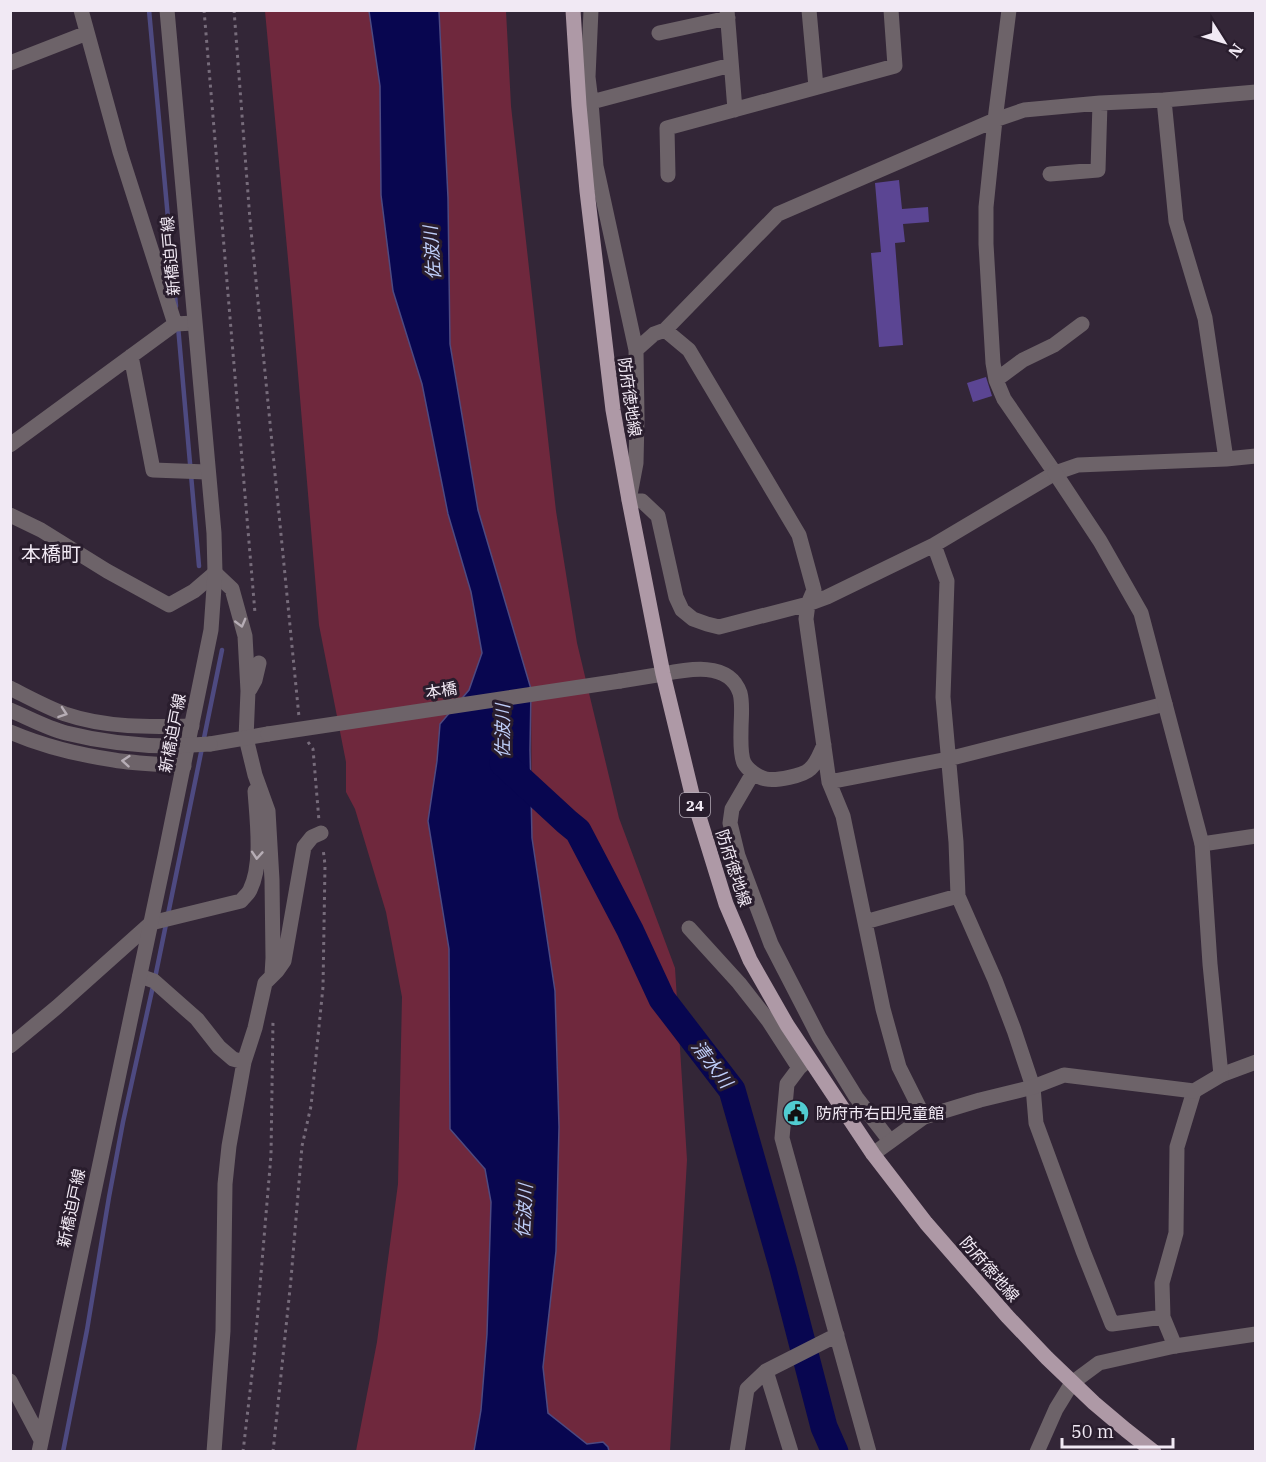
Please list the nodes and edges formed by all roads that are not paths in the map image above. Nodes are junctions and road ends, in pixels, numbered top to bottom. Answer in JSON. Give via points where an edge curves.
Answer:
{"nodes":[{"id":1,"x":81,"y":10,"type":"edge"},
{"id":2,"x":167,"y":10,"type":"edge"},
{"id":3,"x":573,"y":10,"type":"edge"},
{"id":4,"x":591,"y":10,"type":"edge"},
{"id":5,"x":809,"y":10,"type":"edge"},
{"id":6,"x":891,"y":10,"type":"edge"},
{"id":7,"x":1009,"y":10,"type":"edge"},
{"id":8,"x":728,"y":14,"type":"edge"},
{"id":9,"x":87,"y":33,"type":"junction"},
{"id":10,"x":659,"y":33,"type":"dead end"},
{"id":11,"x":10,"y":63,"type":"edge"},
{"id":12,"x":731,"y":65,"type":"junction"},
{"id":13,"x":816,"y":87,"type":"junction"},
{"id":14,"x":1256,"y":92,"type":"edge"},
{"id":15,"x":1164,"y":100,"type":"junction"},
{"id":16,"x":1100,"y":103,"type":"junction"},
{"id":17,"x":585,"y":104,"type":"junction"},
{"id":18,"x":735,"y":110,"type":"junction"},
{"id":19,"x":995,"y":120,"type":"junction"},
{"id":20,"x":1050,"y":174,"type":"dead end"},
{"id":21,"x":668,"y":176,"type":"dead end"},
{"id":22,"x":194,"y":323,"type":"junction"},
{"id":23,"x":174,"y":324,"type":"junction"},
{"id":24,"x":1082,"y":324,"type":"dead end"},
{"id":25,"x":665,"y":330,"type":"junction"},
{"id":26,"x":636,"y":350,"type":"junction"},
{"id":27,"x":131,"y":356,"type":"junction"},
{"id":28,"x":996,"y":380,"type":"junction"},
{"id":29,"x":10,"y":446,"type":"edge"},
{"id":30,"x":1256,"y":456,"type":"edge"},
{"id":31,"x":1226,"y":459,"type":"junction"},
{"id":32,"x":207,"y":472,"type":"junction"},
{"id":33,"x":1055,"y":473,"type":"junction"},
{"id":34,"x":629,"y":500,"type":"junction"},
{"id":35,"x":10,"y":515,"type":"edge"},
{"id":36,"x":934,"y":545,"type":"junction"},
{"id":37,"x":215,"y":573,"type":"junction"},
{"id":38,"x":808,"y":604,"type":"junction"},
{"id":39,"x":260,"y":663,"type":"dead end"},
{"id":40,"x":663,"y":674,"type":"junction"},
{"id":41,"x":10,"y":688,"type":"edge"},
{"id":42,"x":248,"y":692,"type":"junction"},
{"id":43,"x":1165,"y":704,"type":"junction"},
{"id":44,"x":10,"y":710,"type":"edge"},
{"id":45,"x":192,"y":726,"type":"junction"},
{"id":46,"x":10,"y":732,"type":"edge"},
{"id":47,"x":246,"y":738,"type":"junction"},
{"id":48,"x":824,"y":745,"type":"junction"},
{"id":49,"x":948,"y":759,"type":"junction"},
{"id":50,"x":184,"y":766,"type":"junction"},
{"id":51,"x":753,"y":773,"type":"junction"},
{"id":52,"x":255,"y":775,"type":"junction"},
{"id":53,"x":828,"y":782,"type":"junction"},
{"id":54,"x":321,"y":833,"type":"dead end"},
{"id":55,"x":1256,"y":836,"type":"edge"},
{"id":56,"x":1202,"y":844,"type":"junction"},
{"id":57,"x":958,"y":896,"type":"junction"},
{"id":58,"x":151,"y":922,"type":"junction"},
{"id":59,"x":865,"y":922,"type":"junction"},
{"id":60,"x":689,"y":928,"type":"dead end"},
{"id":61,"x":272,"y":975,"type":"junction"},
{"id":62,"x":140,"y":976,"type":"junction"},
{"id":63,"x":10,"y":1046,"type":"edge"},
{"id":64,"x":244,"y":1062,"type":"junction"},
{"id":65,"x":1256,"y":1062,"type":"edge"},
{"id":66,"x":804,"y":1064,"type":"junction"},
{"id":67,"x":1221,"y":1076,"type":"junction"},
{"id":68,"x":1033,"y":1087,"type":"junction"},
{"id":69,"x":1194,"y":1091,"type":"junction"},
{"id":70,"x":924,"y":1117,"type":"junction"},
{"id":71,"x":890,"y":1141,"type":"junction"},
{"id":72,"x":873,"y":1154,"type":"junction"},
{"id":73,"x":1163,"y":1317,"type":"junction"},
{"id":74,"x":1256,"y":1334,"type":"edge"},
{"id":75,"x":837,"y":1335,"type":"junction"},
{"id":76,"x":1175,"y":1346,"type":"junction"},
{"id":77,"x":771,"y":1369,"type":"junction"},
{"id":78,"x":10,"y":1382,"type":"edge"},
{"id":79,"x":1072,"y":1383,"type":"junction"},
{"id":80,"x":40,"y":1446,"type":"edge"},
{"id":81,"x":213,"y":1452,"type":"edge"},
{"id":82,"x":736,"y":1452,"type":"edge"},
{"id":83,"x":791,"y":1452,"type":"edge"},
{"id":84,"x":870,"y":1452,"type":"edge"},
{"id":85,"x":1037,"y":1452,"type":"edge"},
{"id":86,"x":1154,"y":1452,"type":"edge"}],
"edges":[{"from":1,"to":9,"type":"street"},
{"from":2,"to":22,"type":"street","name":"新橋迫戸線"},
{"from":3,"to":17,"type":"main road","name":"防府徳地線","number":"24"},
{"from":4,"to":17,"type":"street"},
{"from":5,"to":13,"type":"street"},
{"from":6,"to":13,"type":"street","via":[[895,66]]},
{"from":7,"to":19,"type":"street"},
{"from":8,"to":10,"type":"street"},
{"from":8,"to":12,"type":"street"},
{"from":9,"to":11,"type":"street"},
{"from":9,"to":23,"type":"street"},
{"from":12,"to":17,"type":"street"},
{"from":12,"to":18,"type":"street"},
{"from":13,"to":18,"type":"street"},
{"from":14,"to":15,"type":"street"},
{"from":15,"to":16,"type":"street"},
{"from":15,"to":31,"type":"street","via":[[1176,221],[1205,318]]},
{"from":16,"to":19,"type":"street","via":[[1024,110]]},
{"from":16,"to":20,"type":"street","via":[[1098,170]]},
{"from":17,"to":26,"type":"street"},
{"from":17,"to":34,"type":"main road","name":"防府徳地線","number":"24","via":[[587,191],[613,410]]},
{"from":18,"to":21,"type":"street","via":[[667,128]]},
{"from":19,"to":25,"type":"street","via":[[778,214]]},
{"from":19,"to":28,"type":"street","via":[[986,244]]},
{"from":22,"to":23,"type":"street"},
{"from":22,"to":32,"type":"street","name":"新橋迫戸線"},
{"from":23,"to":27,"type":"street"},
{"from":24,"to":28,"type":"street"},
{"from":25,"to":26,"type":"street"},
{"from":25,"to":38,"type":"street","via":[[689,350],[799,535],[814,590]]},
{"from":26,"to":34,"type":"street","via":[[636,463]]},
{"from":27,"to":29,"type":"street"},
{"from":27,"to":32,"type":"street","via":[[153,470]]},
{"from":28,"to":33,"type":"street","via":[[1004,399]]},
{"from":30,"to":31,"type":"street"},
{"from":31,"to":33,"type":"street","via":[[1078,465]]},
{"from":32,"to":37,"type":"street","name":"新橋迫戸線"},
{"from":33,"to":36,"type":"street"},
{"from":33,"to":43,"type":"street","via":[[1141,613]]},
{"from":34,"to":38,"type":"street","via":[[642,501],[658,516],[676,597],[693,619],[719,627]]},
{"from":34,"to":40,"type":"main road","name":"防府徳地線","number":"24"},
{"from":35,"to":37,"type":"street","via":[[169,605]]},
{"from":36,"to":38,"type":"street"},
{"from":36,"to":49,"type":"street","via":[[947,581],[943,697]]},
{"from":37,"to":42,"type":"street","one_way":true,"via":[[232,589],[244,636]]},
{"from":37,"to":45,"type":"street","name":"新橋迫戸線","via":[[211,630]]},
{"from":38,"to":48,"type":"street","via":[[806,619]]},
{"from":39,"to":42,"type":"street"},
{"from":40,"to":47,"type":"street","name":"本橋","bridge":true},
{"from":40,"to":51,"type":"street","name":"本橋","via":[[706,669],[722,673],[735,683],[741,695],[743,762]]},
{"from":40,"to":66,"type":"main road","name":"防府徳地線","number":"24","via":[[692,794],[726,904]]},
{"from":41,"to":45,"type":"street","one_way":true,"via":[[66,714],[100,723]]},
{"from":42,"to":47,"type":"street"},
{"from":43,"to":49,"type":"street"},
{"from":43,"to":56,"type":"street"},
{"from":44,"to":47,"type":"street","name":"本橋","bridge":true,"via":[[65,733],[107,742],[173,746]]},
{"from":45,"to":50,"type":"street","name":"新橋迫戸線"},
{"from":50,"to":46,"type":"street","one_way":true,"via":[[116,761]]},
{"from":47,"to":52,"type":"street"},
{"from":48,"to":51,"type":"street","via":[[809,770],[798,775],[766,779]]},
{"from":48,"to":53,"type":"street"},
{"from":49,"to":53,"type":"street"},
{"from":49,"to":57,"type":"street"},
{"from":50,"to":58,"type":"street","name":"新橋迫戸線"},
{"from":51,"to":71,"type":"street","via":[[732,809],[730,823],[738,856],[771,944],[819,1037],[856,1097]]},
{"from":52,"to":58,"type":"street","one_way":true,"via":[[258,840],[250,891],[241,901]]},
{"from":52,"to":61,"type":"street","via":[[268,811]]},
{"from":53,"to":59,"type":"street","via":[[843,816]]},
{"from":54,"to":61,"type":"street","via":[[304,847],[284,961]]},
{"from":55,"to":56,"type":"street"},
{"from":56,"to":67,"type":"street"},
{"from":57,"to":59,"type":"street"},
{"from":57,"to":68,"type":"street","via":[[995,980]]},
{"from":58,"to":62,"type":"street","name":"新橋迫戸線"},
{"from":58,"to":63,"type":"street"},
{"from":59,"to":70,"type":"street","via":[[899,1067]]},
{"from":60,"to":66,"type":"street"},
{"from":61,"to":64,"type":"street","via":[[265,982]]},
{"from":62,"to":64,"type":"street","via":[[154,981],[197,1019],[219,1047],[233,1059]]},
{"from":62,"to":80,"type":"street","name":"新橋迫戸線"},
{"from":64,"to":81,"type":"street","via":[[225,1184],[223,1331]]},
{"from":65,"to":67,"type":"street"},
{"from":66,"to":72,"type":"main road","name":"防府徳地線","number":"24"},
{"from":66,"to":75,"type":"street","via":[[787,1084],[782,1138]]},
{"from":67,"to":69,"type":"street"},
{"from":68,"to":69,"type":"street","via":[[1064,1075]]},
{"from":68,"to":70,"type":"street"},
{"from":68,"to":73,"type":"street","via":[[1036,1123],[1112,1324]]},
{"from":69,"to":73,"type":"street","via":[[1177,1147],[1176,1233],[1162,1283]]},
{"from":70,"to":71,"type":"street"},
{"from":71,"to":72,"type":"street"},
{"from":72,"to":79,"type":"main road","name":"防府徳地線","number":"24","via":[[926,1223]]},
{"from":73,"to":76,"type":"street"},
{"from":74,"to":76,"type":"street"},
{"from":75,"to":77,"type":"street"},
{"from":75,"to":84,"type":"street"},
{"from":76,"to":79,"type":"street","via":[[1099,1363]]},
{"from":77,"to":82,"type":"street","via":[[747,1389]]},
{"from":77,"to":83,"type":"street"},
{"from":78,"to":80,"type":"street"},
{"from":79,"to":85,"type":"street"},
{"from":79,"to":86,"type":"main road","name":"防府徳地線","number":"24"}]}
